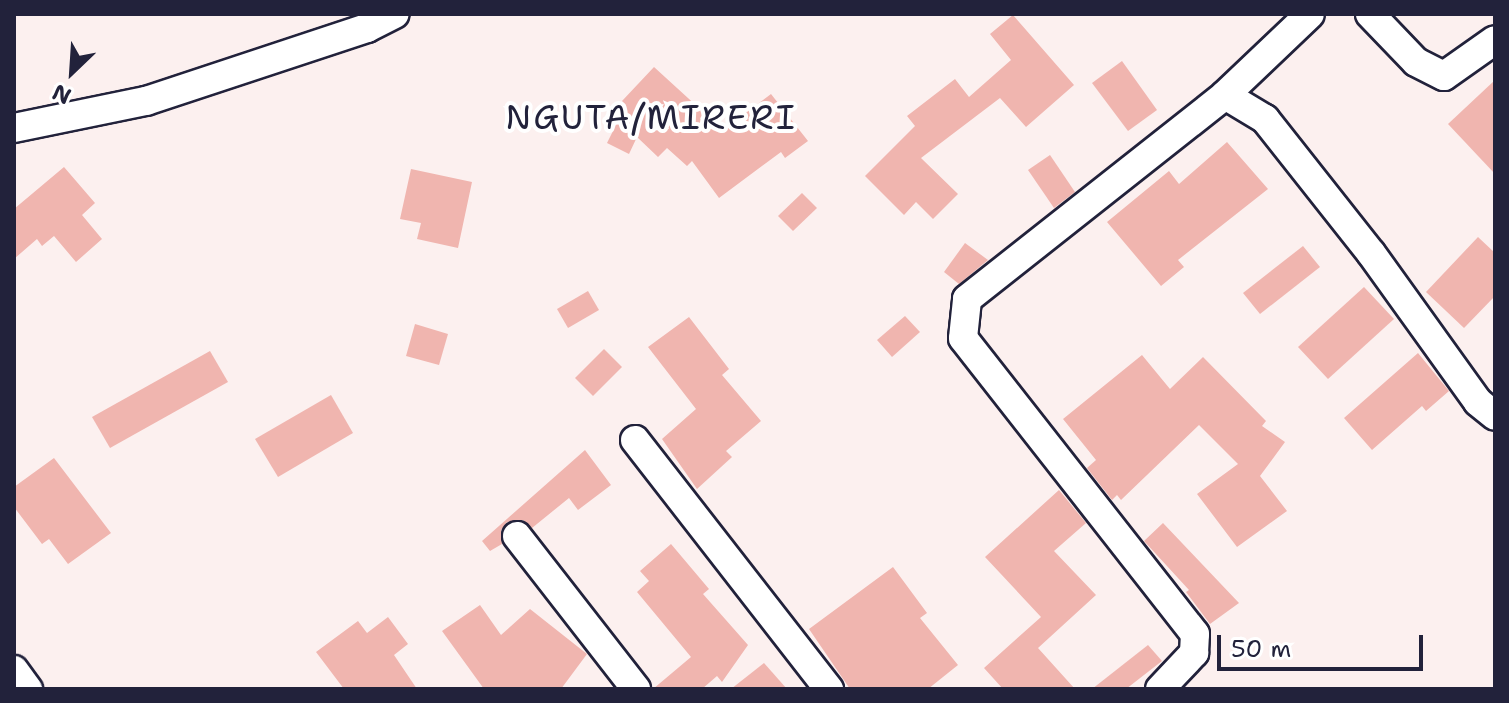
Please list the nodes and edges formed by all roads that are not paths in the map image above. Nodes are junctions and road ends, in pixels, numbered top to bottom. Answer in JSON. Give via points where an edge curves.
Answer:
{"nodes":[{"id":1,"x":395,"y":14,"type":"edge"},
{"id":2,"x":1310,"y":14,"type":"edge"},
{"id":3,"x":1370,"y":14,"type":"edge"},
{"id":4,"x":1495,"y":40,"type":"edge"},
{"id":5,"x":1225,"y":95,"type":"junction"},
{"id":6,"x":14,"y":128,"type":"edge"},
{"id":7,"x":1495,"y":416,"type":"edge"},
{"id":8,"x":635,"y":440,"type":"dead end"},
{"id":9,"x":517,"y":536,"type":"dead end"},
{"id":10,"x":14,"y":670,"type":"edge"},
{"id":11,"x":28,"y":689,"type":"edge"},
{"id":12,"x":636,"y":689,"type":"edge"},
{"id":13,"x":829,"y":689,"type":"edge"},
{"id":14,"x":1160,"y":689,"type":"edge"}],
"edges":[{"from":1,"to":6,"type":"street","via":[[146,101]]},
{"from":2,"to":5,"type":"street"},
{"from":3,"to":4,"type":"street","via":[[1416,62],[1444,76]]},
{"from":5,"to":7,"type":"street","via":[[1265,119],[1371,253],[1468,389]]},
{"from":5,"to":14,"type":"street","via":[[967,299],[963,338],[1195,634],[1194,653]]},
{"from":8,"to":13,"type":"street"},
{"from":9,"to":12,"type":"street"},
{"from":10,"to":11,"type":"street"}]}
